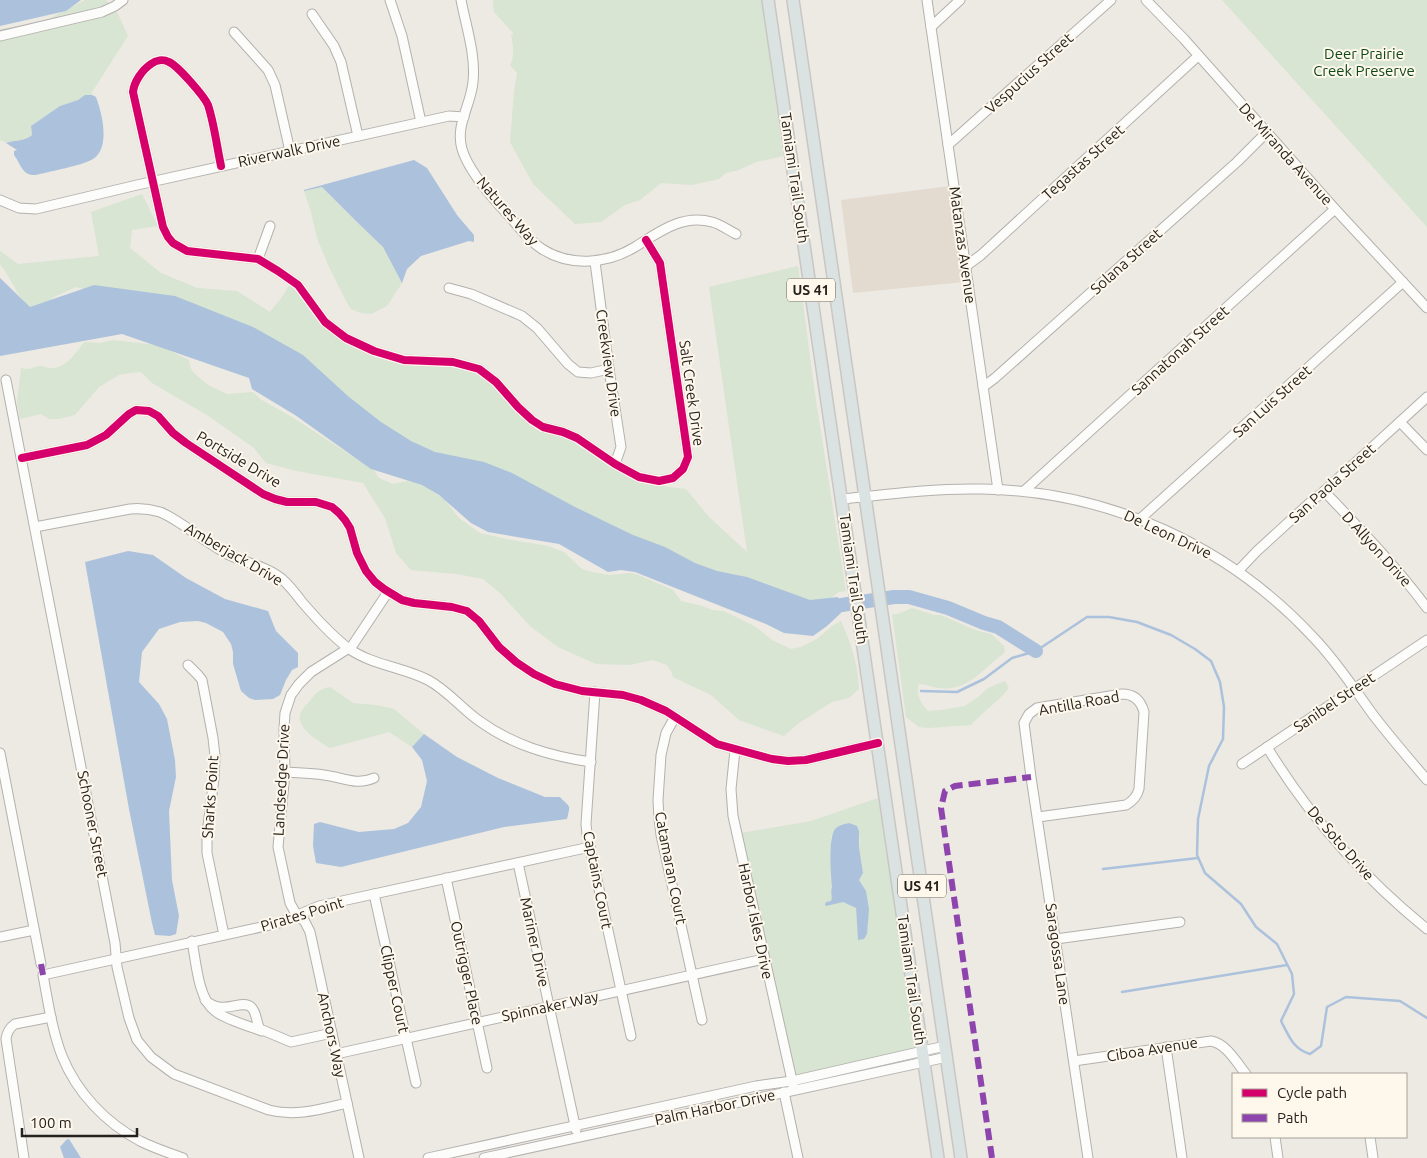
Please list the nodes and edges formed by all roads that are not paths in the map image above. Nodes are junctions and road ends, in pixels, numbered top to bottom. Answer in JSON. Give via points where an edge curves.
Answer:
{"nodes":[{"id":1,"x":123,"y":0,"type":"edge"},
{"id":2,"x":390,"y":0,"type":"edge"},
{"id":3,"x":461,"y":0,"type":"edge"},
{"id":4,"x":768,"y":0,"type":"edge"},
{"id":5,"x":793,"y":0,"type":"edge"},
{"id":6,"x":927,"y":0,"type":"edge"},
{"id":7,"x":960,"y":0,"type":"edge"},
{"id":8,"x":1111,"y":0,"type":"edge"},
{"id":9,"x":1146,"y":0,"type":"edge"},
{"id":10,"x":312,"y":14,"type":"dead end"},
{"id":11,"x":931,"y":27,"type":"junction"},
{"id":12,"x":234,"y":32,"type":"dead end"},
{"id":13,"x":0,"y":36,"type":"edge"},
{"id":14,"x":1198,"y":56,"type":"junction"},
{"id":15,"x":464,"y":117,"type":"junction"},
{"id":16,"x":421,"y":122,"type":"junction"},
{"id":17,"x":1266,"y":132,"type":"junction"},
{"id":18,"x":358,"y":136,"type":"junction"},
{"id":19,"x":948,"y":145,"type":"junction"},
{"id":20,"x":290,"y":151,"type":"junction"},
{"id":21,"x":221,"y":166,"type":"junction"},
{"id":22,"x":152,"y":181,"type":"junction"},
{"id":23,"x":0,"y":200,"type":"edge"},
{"id":24,"x":1335,"y":209,"type":"junction"},
{"id":25,"x":270,"y":226,"type":"dead end"},
{"id":26,"x":736,"y":234,"type":"dead end"},
{"id":27,"x":646,"y":240,"type":"junction"},
{"id":28,"x":258,"y":260,"type":"junction"},
{"id":29,"x":596,"y":262,"type":"junction"},
{"id":30,"x":966,"y":266,"type":"junction"},
{"id":31,"x":1403,"y":282,"type":"junction"},
{"id":32,"x":449,"y":288,"type":"dead end"},
{"id":33,"x":1427,"y":308,"type":"edge"},
{"id":34,"x":609,"y":369,"type":"junction"},
{"id":35,"x":6,"y":380,"type":"dead end"},
{"id":36,"x":983,"y":387,"type":"junction"},
{"id":37,"x":1427,"y":397,"type":"edge"},
{"id":38,"x":1400,"y":422,"type":"junction"},
{"id":39,"x":1427,"y":450,"type":"edge"},
{"id":40,"x":22,"y":458,"type":"junction"},
{"id":41,"x":615,"y":464,"type":"junction"},
{"id":42,"x":998,"y":490,"type":"junction"},
{"id":43,"x":1324,"y":491,"type":"junction"},
{"id":44,"x":1024,"y":492,"type":"junction"},
{"id":45,"x":865,"y":497,"type":"junction"},
{"id":46,"x":842,"y":499,"type":"junction"},
{"id":47,"x":1140,"y":519,"type":"junction"},
{"id":48,"x":35,"y":527,"type":"junction"},
{"id":49,"x":1238,"y":571,"type":"junction"},
{"id":50,"x":388,"y":592,"type":"junction"},
{"id":51,"x":1427,"y":608,"type":"edge"},
{"id":52,"x":1427,"y":640,"type":"edge"},
{"id":53,"x":350,"y":649,"type":"junction"},
{"id":54,"x":188,"y":665,"type":"dead end"},
{"id":55,"x":1354,"y":688,"type":"junction"},
{"id":56,"x":595,"y":692,"type":"junction"},
{"id":57,"x":675,"y":717,"type":"junction"},
{"id":58,"x":878,"y":743,"type":"junction"},
{"id":59,"x":1267,"y":746,"type":"junction"},
{"id":60,"x":735,"y":750,"type":"junction"},
{"id":61,"x":1028,"y":750,"type":"joint"},
{"id":62,"x":0,"y":753,"type":"edge"},
{"id":63,"x":591,"y":762,"type":"junction"},
{"id":64,"x":1242,"y":764,"type":"dead end"},
{"id":65,"x":285,"y":772,"type":"junction"},
{"id":66,"x":374,"y":778,"type":"dead end"},
{"id":67,"x":1427,"y":780,"type":"edge"},
{"id":68,"x":1038,"y":817,"type":"junction"},
{"id":69,"x":590,"y":847,"type":"junction"},
{"id":70,"x":518,"y":862,"type":"junction"},
{"id":71,"x":446,"y":878,"type":"junction"},
{"id":72,"x":374,"y":894,"type":"junction"},
{"id":73,"x":298,"y":916,"type":"junction"},
{"id":74,"x":1180,"y":922,"type":"dead end"},
{"id":75,"x":1427,"y":929,"type":"edge"},
{"id":76,"x":34,"y":930,"type":"junction"},
{"id":77,"x":224,"y":934,"type":"junction"},
{"id":78,"x":0,"y":937,"type":"edge"},
{"id":79,"x":1056,"y":939,"type":"junction"},
{"id":80,"x":192,"y":941,"type":"junction"},
{"id":81,"x":117,"y":958,"type":"junction"},
{"id":82,"x":764,"y":959,"type":"junction"},
{"id":83,"x":41,"y":964,"type":"dead end"},
{"id":84,"x":693,"y":975,"type":"junction"},
{"id":85,"x":621,"y":991,"type":"junction"},
{"id":86,"x":205,"y":1000,"type":"junction"},
{"id":87,"x":549,"y":1006,"type":"junction"},
{"id":88,"x":51,"y":1017,"type":"junction"},
{"id":89,"x":702,"y":1020,"type":"dead end"},
{"id":90,"x":477,"y":1022,"type":"junction"},
{"id":91,"x":262,"y":1031,"type":"junction"},
{"id":92,"x":332,"y":1033,"type":"junction"},
{"id":93,"x":631,"y":1036,"type":"dead end"},
{"id":94,"x":406,"y":1038,"type":"junction"},
{"id":95,"x":1166,"y":1047,"type":"junction"},
{"id":96,"x":946,"y":1052,"type":"junction"},
{"id":97,"x":336,"y":1054,"type":"junction"},
{"id":98,"x":923,"y":1057,"type":"junction"},
{"id":99,"x":1074,"y":1061,"type":"junction"},
{"id":100,"x":487,"y":1068,"type":"dead end"},
{"id":101,"x":1245,"y":1073,"type":"edge"},
{"id":102,"x":416,"y":1084,"type":"dead end"},
{"id":103,"x":793,"y":1085,"type":"junction"},
{"id":104,"x":784,"y":1092,"type":"junction"},
{"id":105,"x":347,"y":1103,"type":"junction"},
{"id":106,"x":575,"y":1126,"type":"junction"},
{"id":107,"x":578,"y":1138,"type":"junction"},
{"id":108,"x":1276,"y":1138,"type":"edge"},
{"id":109,"x":1370,"y":1138,"type":"edge"},
{"id":110,"x":24,"y":1158,"type":"edge"},
{"id":111,"x":183,"y":1158,"type":"edge"},
{"id":112,"x":359,"y":1158,"type":"edge"},
{"id":113,"x":428,"y":1158,"type":"edge"},
{"id":114,"x":484,"y":1158,"type":"edge"},
{"id":115,"x":798,"y":1158,"type":"edge"},
{"id":116,"x":938,"y":1158,"type":"edge"},
{"id":117,"x":961,"y":1158,"type":"edge"},
{"id":118,"x":1088,"y":1158,"type":"edge"},
{"id":119,"x":1182,"y":1158,"type":"edge"},
{"id":120,"x":1278,"y":1158,"type":"edge"},
{"id":121,"x":1373,"y":1158,"type":"edge"}],
"edges":[{"from":1,"to":13,"type":"street","via":[[102,12]]},
{"from":2,"to":16,"type":"street","via":[[402,36]]},
{"from":3,"to":15,"type":"street","via":[[474,70],[472,94]]},
{"from":4,"to":46,"type":"main road","name":"Tamiami Trail South","number":"US 41"},
{"from":5,"to":45,"type":"main road","name":"Tamiami Trail South","number":"US 41"},
{"from":6,"to":11,"type":"street","name":"Matanzas Avenue"},
{"from":7,"to":11,"type":"street"},
{"from":8,"to":19,"type":"street","name":"Vespucius Street"},
{"from":9,"to":14,"type":"street","name":"De Miranda Avenue"},
{"from":10,"to":18,"type":"street","via":[[341,62]]},
{"from":11,"to":19,"type":"street","name":"Matanzas Avenue"},
{"from":12,"to":20,"type":"street","via":[[275,84]]},
{"from":14,"to":17,"type":"street","name":"De Miranda Avenue"},
{"from":14,"to":30,"type":"street","name":"Tegastas Street"},
{"from":15,"to":16,"type":"street","name":"Riverwalk Drive","via":[[449,116]]},
{"from":15,"to":29,"type":"street","name":"Natures Way","via":[[460,143],[465,156],[477,177],[522,232],[552,255]]},
{"from":16,"to":18,"type":"street","name":"Riverwalk Drive"},
{"from":17,"to":24,"type":"street","name":"De Miranda Avenue"},
{"from":17,"to":36,"type":"street","name":"Solana Street","via":[[1230,169]]},
{"from":18,"to":20,"type":"street","name":"Riverwalk Drive"},
{"from":19,"to":30,"type":"street","name":"Matanzas Avenue"},
{"from":20,"to":21,"type":"street","name":"Riverwalk Drive"},
{"from":21,"to":22,"type":"street","name":"Riverwalk Drive"},
{"from":21,"to":22,"type":"street","name":"Salt Creek Drive","via":[[205,100],[172,64],[157,61],[148,66],[136,81],[133,92]]},
{"from":22,"to":23,"type":"street","name":"Riverwalk Drive","via":[[36,210],[19,208]]},
{"from":22,"to":28,"type":"street","name":"Salt Creek Drive","via":[[163,227],[178,246],[192,252]]},
{"from":24,"to":31,"type":"street","name":"De Miranda Avenue"},
{"from":24,"to":44,"type":"street","name":"Sannatonah Street"},
{"from":25,"to":28,"type":"street"},
{"from":26,"to":27,"type":"street","name":"Natures Way","via":[[714,222],[691,220],[679,222]]},
{"from":27,"to":29,"type":"street","name":"Natures Way","via":[[616,256]]},
{"from":27,"to":41,"type":"street","name":"Salt Creek Drive","via":[[660,263],[688,457],[683,469],[673,478],[659,482],[639,477]]},
{"from":28,"to":41,"type":"street","name":"Salt Creek Drive","via":[[298,285],[325,322],[346,338],[374,352],[404,360],[453,362],[479,368],[532,420],[577,438]]},
{"from":29,"to":34,"type":"street","name":"Creekview Drive"},
{"from":30,"to":36,"type":"street","name":"Matanzas Avenue"},
{"from":31,"to":33,"type":"street","name":"De Miranda Avenue"},
{"from":31,"to":47,"type":"street","name":"San Luis Street"},
{"from":32,"to":34,"type":"street","via":[[522,316],[578,372]]},
{"from":34,"to":41,"type":"street","name":"Creekview Drive","via":[[621,448]]},
{"from":35,"to":40,"type":"street","name":"Schooner Street"},
{"from":36,"to":42,"type":"street","name":"Matanzas Avenue"},
{"from":37,"to":38,"type":"street","name":"San Paola Street"},
{"from":38,"to":39,"type":"street"},
{"from":38,"to":43,"type":"street","name":"San Paola Street"},
{"from":40,"to":48,"type":"street","name":"Schooner Street"},
{"from":40,"to":50,"type":"street","name":"Portside Drive","via":[[87,445],[106,435],[136,410],[149,410],[186,443],[263,494],[287,502],[324,504],[339,513],[350,528],[363,566]]},
{"from":42,"to":44,"type":"street","name":"De Leon Drive"},
{"from":42,"to":45,"type":"street","name":"De Leon Drive","via":[[950,490]]},
{"from":43,"to":49,"type":"street","name":"San Paola Street"},
{"from":43,"to":51,"type":"street","name":"D Allyon Drive","via":[[1369,538]]},
{"from":44,"to":47,"type":"street","name":"De Leon Drive","via":[[1064,497]]},
{"from":45,"to":46,"type":"street","name":"De Leon Drive"},
{"from":45,"to":96,"type":"main road","name":"Tamiami Trail South","number":"US 41"},
{"from":46,"to":58,"type":"main road","name":"Tamiami Trail South","number":"US 41"},
{"from":47,"to":49,"type":"street","name":"De Leon Drive","via":[[1187,540]]},
{"from":48,"to":53,"type":"street","name":"Amberjack Drive","via":[[130,509],[161,512],[228,554],[278,576],[332,635]]},
{"from":48,"to":81,"type":"street","name":"Schooner Street"},
{"from":49,"to":55,"type":"street","name":"De Leon Drive","via":[[1267,592],[1300,623]]},
{"from":50,"to":53,"type":"street","name":"Landsedge Drive"},
{"from":50,"to":56,"type":"street","name":"Portside Drive","via":[[414,603],[467,611],[479,620],[506,654],[534,674],[564,686]]},
{"from":52,"to":55,"type":"street","name":"Sanibel Street"},
{"from":53,"to":63,"type":"street","name":"Amberjack Drive","via":[[383,665],[430,681],[492,730],[514,741],[539,752]]},
{"from":53,"to":65,"type":"street","name":"Landsedge Drive","via":[[311,672],[292,695],[284,720]]},
{"from":54,"to":77,"type":"street","name":"Sharks Point","via":[[202,680],[213,738],[215,766],[207,845]]},
{"from":55,"to":59,"type":"street","name":"Sanibel Street"},
{"from":55,"to":67,"type":"street","name":"De Leon Drive"},
{"from":56,"to":57,"type":"street","name":"Portside Drive","via":[[631,696]]},
{"from":56,"to":63,"type":"street","name":"Captains Court"},
{"from":57,"to":60,"type":"street","name":"Portside Drive","via":[[712,742]]},
{"from":57,"to":84,"type":"street","name":"Catamaran Court","via":[[660,755],[659,818]]},
{"from":58,"to":60,"type":"street","name":"Portside Drive","via":[[798,761],[772,759]]},
{"from":58,"to":98,"type":"main road","name":"Tamiami Trail South","number":"US 41"},
{"from":59,"to":64,"type":"street","name":"Sanibel Street"},
{"from":59,"to":75,"type":"street","name":"De Soto Drive","via":[[1337,843],[1381,889]]},
{"from":60,"to":82,"type":"street","name":"Harbor Isles Drive","via":[[731,789],[733,816]]},
{"from":61,"to":68,"type":"street","name":"Saragossa Lane"},
{"from":61,"to":68,"type":"street","name":"Antilla Road","via":[[1024,723],[1037,708],[1122,694],[1137,699],[1143,708],[1137,796],[1126,805]]},
{"from":62,"to":76,"type":"street"},
{"from":63,"to":69,"type":"street","name":"Captains Court","via":[[586,824]]},
{"from":65,"to":66,"type":"street","via":[[357,782]]},
{"from":65,"to":73,"type":"street","name":"Landsedge Drive","via":[[278,847],[288,897]]},
{"from":68,"to":79,"type":"street","name":"Saragossa Lane"},
{"from":69,"to":70,"type":"street","name":"Pirates Point"},
{"from":69,"to":85,"type":"street","name":"Captains Court"},
{"from":70,"to":71,"type":"street","name":"Pirates Point"},
{"from":70,"to":87,"type":"street","name":"Mariner Drive"},
{"from":71,"to":72,"type":"street","name":"Pirates Point"},
{"from":71,"to":90,"type":"street","name":"Outrigger Place"},
{"from":72,"to":73,"type":"street","name":"Pirates Point","via":[[319,906]]},
{"from":72,"to":94,"type":"street","name":"Clipper Court"},
{"from":73,"to":77,"type":"street","name":"Pirates Point"},
{"from":73,"to":92,"type":"street","name":"Anchors Way","via":[[308,928]]},
{"from":74,"to":79,"type":"street"},
{"from":76,"to":78,"type":"street"},
{"from":76,"to":83,"type":"street"},
{"from":77,"to":80,"type":"street","name":"Pirates Point"},
{"from":79,"to":99,"type":"street","name":"Saragossa Lane"},
{"from":80,"to":81,"type":"street","name":"Pirates Point"},
{"from":80,"to":86,"type":"street"},
{"from":81,"to":88,"type":"street","name":"Pirates Point","via":[[43,974]]},
{"from":81,"to":105,"type":"street","name":"Schooner Street","via":[[133,1031],[147,1053],[167,1070],[276,1112],[302,1113]]},
{"from":82,"to":84,"type":"street","name":"Spinnaker Way"},
{"from":82,"to":103,"type":"street","name":"Harbor Isles Drive"},
{"from":84,"to":85,"type":"street","name":"Spinnaker Way"},
{"from":84,"to":89,"type":"street","name":"Catamaran Court"},
{"from":85,"to":87,"type":"street","name":"Spinnaker Way"},
{"from":85,"to":93,"type":"street","name":"Captains Court"},
{"from":86,"to":91,"type":"street","via":[[220,1015]]},
{"from":86,"to":91,"type":"street","via":[[220,1008],[249,1005]]},
{"from":87,"to":90,"type":"street","name":"Spinnaker Way"},
{"from":87,"to":106,"type":"street","name":"Mariner Drive"},
{"from":88,"to":110,"type":"street","via":[[15,1024],[7,1033]]},
{"from":88,"to":111,"type":"street","via":[[73,1079],[104,1117],[152,1147]]},
{"from":90,"to":94,"type":"street","name":"Spinnaker Way"},
{"from":90,"to":100,"type":"street","name":"Outrigger Place"},
{"from":91,"to":92,"type":"street","via":[[291,1042]]},
{"from":92,"to":97,"type":"street","name":"Anchors Way"},
{"from":94,"to":97,"type":"street","name":"Spinnaker Way"},
{"from":94,"to":102,"type":"street","name":"Clipper Court"},
{"from":95,"to":99,"type":"street","name":"Ciboa Avenue"},
{"from":95,"to":101,"type":"street","name":"Ciboa Avenue","via":[[1216,1042]]},
{"from":95,"to":119,"type":"street"},
{"from":96,"to":98,"type":"street"},
{"from":96,"to":117,"type":"main road","name":"Tamiami Trail South","number":"US 41"},
{"from":97,"to":105,"type":"street","name":"Anchors Way"},
{"from":98,"to":103,"type":"street"},
{"from":98,"to":116,"type":"main road","name":"Tamiami Trail South","number":"US 41"},
{"from":99,"to":118,"type":"street","name":"Saragossa Lane"},
{"from":103,"to":104,"type":"street","name":"Palm Harbor Drive"},
{"from":103,"to":106,"type":"street","via":[[756,1086]]},
{"from":104,"to":107,"type":"street","name":"Palm Harbor Drive"},
{"from":104,"to":115,"type":"street"},
{"from":105,"to":112,"type":"street","name":"Anchors Way"},
{"from":106,"to":107,"type":"street","name":"Mariner Drive"},
{"from":106,"to":113,"type":"street"},
{"from":107,"to":114,"type":"street","name":"Palm Harbor Drive"},
{"from":108,"to":120,"type":"street"},
{"from":109,"to":121,"type":"street"}]}
